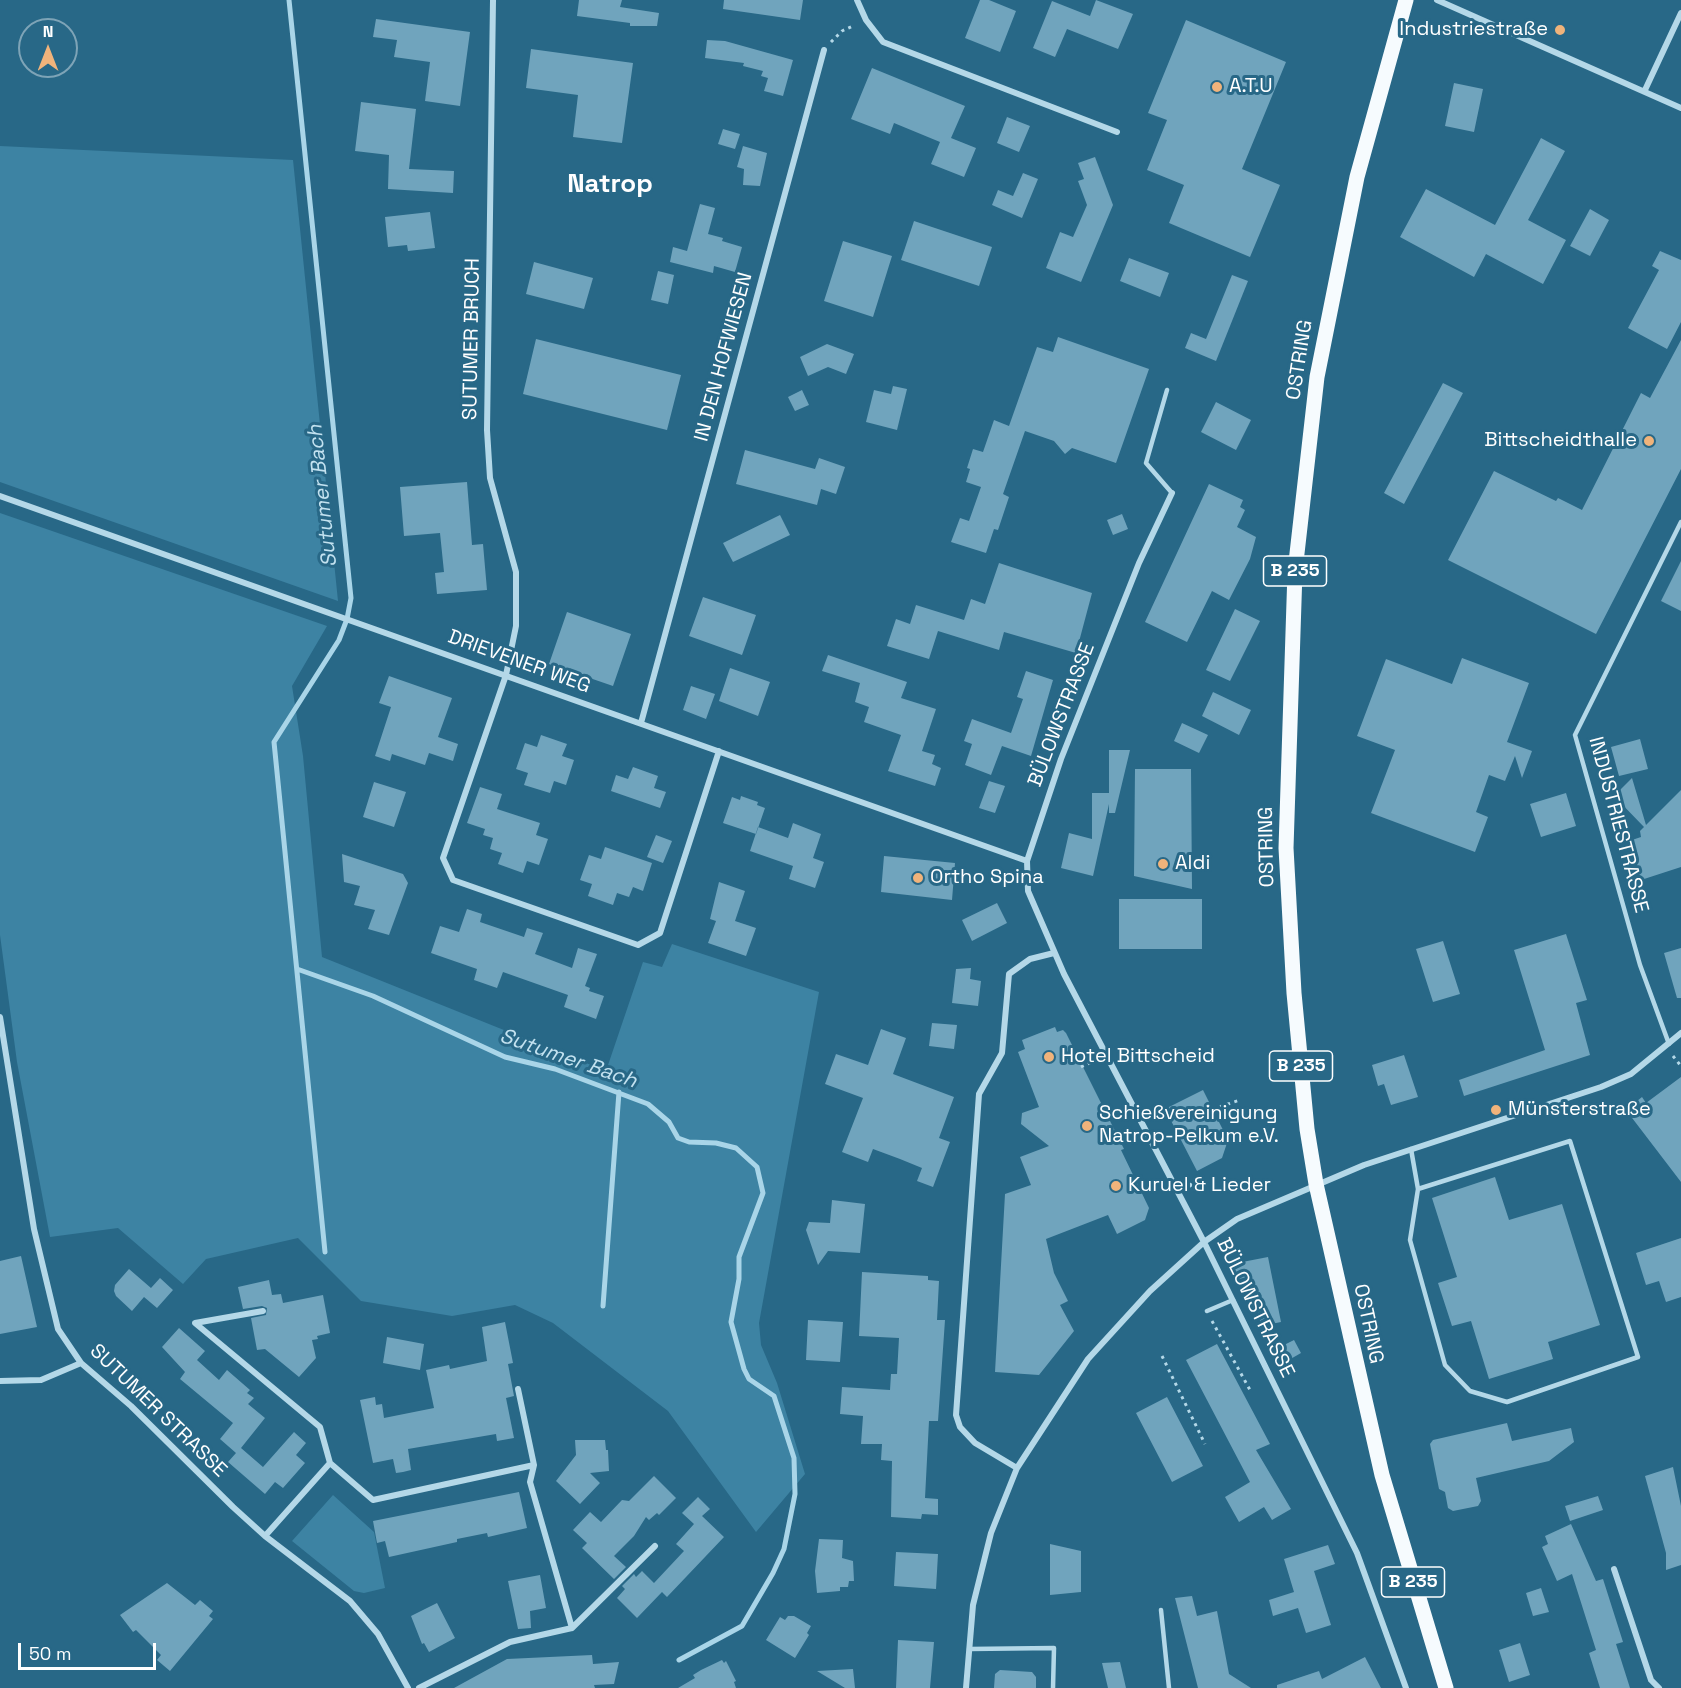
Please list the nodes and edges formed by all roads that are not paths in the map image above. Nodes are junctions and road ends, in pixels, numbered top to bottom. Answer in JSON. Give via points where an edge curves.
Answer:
{"nodes":[{"id":1,"x":494,"y":0,"type":"edge"},
{"id":2,"x":857,"y":0,"type":"edge"},
{"id":3,"x":1406,"y":0,"type":"edge"},
{"id":4,"x":1437,"y":0,"type":"edge"},
{"id":5,"x":1681,"y":13,"type":"edge"},
{"id":6,"x":824,"y":50,"type":"road end"},
{"id":7,"x":1645,"y":90,"type":"junction"},
{"id":8,"x":1681,"y":108,"type":"edge"},
{"id":9,"x":1116,"y":132,"type":"dead end"},
{"id":10,"x":1167,"y":390,"type":"dead end"},
{"id":11,"x":1172,"y":493,"type":"joint"},
{"id":12,"x":0,"y":496,"type":"edge"},
{"id":13,"x":1681,"y":522,"type":"edge"},
{"id":14,"x":506,"y":675,"type":"junction"},
{"id":15,"x":641,"y":723,"type":"junction"},
{"id":16,"x":719,"y":751,"type":"junction"},
{"id":17,"x":1027,"y":861,"type":"junction"},
{"id":18,"x":1054,"y":953,"type":"junction"},
{"id":19,"x":0,"y":1017,"type":"edge"},
{"id":20,"x":1681,"y":1033,"type":"edge"},
{"id":21,"x":1669,"y":1044,"type":"junction"},
{"id":22,"x":1149,"y":1111,"type":"dead end"},
{"id":23,"x":1138,"y":1116,"type":"junction"},
{"id":24,"x":1411,"y":1149,"type":"junction"},
{"id":25,"x":1317,"y":1184,"type":"junction"},
{"id":26,"x":1190,"y":1185,"type":"dead end"},
{"id":27,"x":1418,"y":1188,"type":"junction"},
{"id":28,"x":1178,"y":1192,"type":"junction"},
{"id":29,"x":1204,"y":1242,"type":"junction"},
{"id":30,"x":1233,"y":1300,"type":"junction"},
{"id":31,"x":264,"y":1311,"type":"dead end"},
{"id":32,"x":1207,"y":1311,"type":"road end"},
{"id":33,"x":81,"y":1363,"type":"junction"},
{"id":34,"x":0,"y":1381,"type":"edge"},
{"id":35,"x":518,"y":1389,"type":"dead end"},
{"id":36,"x":330,"y":1463,"type":"junction"},
{"id":37,"x":534,"y":1465,"type":"junction"},
{"id":38,"x":1017,"y":1468,"type":"junction"},
{"id":39,"x":265,"y":1536,"type":"junction"},
{"id":40,"x":655,"y":1546,"type":"dead end"},
{"id":41,"x":1614,"y":1569,"type":"dead end"},
{"id":42,"x":1161,"y":1610,"type":"dead end"},
{"id":43,"x":573,"y":1628,"type":"junction"},
{"id":44,"x":969,"y":1649,"type":"junction"},
{"id":45,"x":408,"y":1688,"type":"edge"},
{"id":46,"x":419,"y":1688,"type":"edge"},
{"id":47,"x":966,"y":1688,"type":"edge"},
{"id":48,"x":1053,"y":1688,"type":"edge"},
{"id":49,"x":1168,"y":1688,"type":"edge"},
{"id":50,"x":1406,"y":1688,"type":"edge"},
{"id":51,"x":1446,"y":1688,"type":"edge"},
{"id":52,"x":1659,"y":1688,"type":"edge"}],
"edges":[{"from":1,"to":14,"type":"street","name":"SUTUMER BRUCH","via":[[488,430],[490,478],[516,572],[516,626]]},
{"from":2,"to":9,"type":"street","via":[[883,42]]},
{"from":3,"to":25,"type":"main road","name":"OSTRING","number":"B 235","via":[[1370,122],[1332,296],[1317,377],[1295,571],[1286,848],[1294,993],[1307,1129]]},
{"from":4,"to":7,"type":"street"},
{"from":5,"to":7,"type":"street"},
{"from":6,"to":15,"type":"street","name":"IN DEN HOFWIESEN"},
{"from":7,"to":8,"type":"street"},
{"from":10,"to":11,"type":"lane","via":[[1146,463]]},
{"from":11,"to":17,"type":"street","name":"BÜLOWSTRASSE","via":[[1061,759]]},
{"from":12,"to":14,"type":"street","name":"DRIEVENER WEG"},
{"from":13,"to":21,"type":"lane","name":"INDUSTRIESTRASSE","via":[[1575,735],[1640,965]]},
{"from":14,"to":15,"type":"street","name":"DRIEVENER WEG"},
{"from":14,"to":16,"type":"street","name":"SUTUMER BRUCH","via":[[443,858],[453,879],[464,883],[638,945],[660,933]]},
{"from":15,"to":16,"type":"street","name":"DRIEVENER WEG"},
{"from":16,"to":17,"type":"street","name":"DRIEVENER WEG"},
{"from":17,"to":18,"type":"street","name":"BÜLOWSTRASSE","via":[[1028,891]]},
{"from":18,"to":23,"type":"street","name":"BÜLOWSTRASSE"},
{"from":18,"to":38,"type":"street","via":[[1030,959],[1009,974],[1002,1053],[979,1094],[957,1403],[960,1427],[975,1443]]},
{"from":19,"to":33,"type":"street","name":"SUTUMER STRASSE","via":[[34,1229],[58,1329]]},
{"from":20,"to":21,"type":"street"},
{"from":21,"to":24,"type":"street","via":[[1631,1074],[1601,1087]]},
{"from":22,"to":23,"type":"lane"},
{"from":23,"to":28,"type":"street","name":"BÜLOWSTRASSE"},
{"from":24,"to":25,"type":"street"},
{"from":24,"to":27,"type":"lane"},
{"from":25,"to":29,"type":"street","via":[[1237,1219]]},
{"from":25,"to":51,"type":"main road","name":"OSTRING","number":"B 235","via":[[1382,1475]]},
{"from":26,"to":28,"type":"lane"},
{"from":27,"to":27,"type":"lane","via":[[1570,1141],[1638,1357],[1507,1402],[1470,1391],[1445,1365],[1410,1240]]},
{"from":28,"to":29,"type":"street","name":"BÜLOWSTRASSE"},
{"from":29,"to":30,"type":"street","name":"BÜLOWSTRASSE"},
{"from":29,"to":38,"type":"street","via":[[1150,1291],[1088,1359]]},
{"from":30,"to":32,"type":"lane"},
{"from":30,"to":50,"type":"street","name":"BÜLOWSTRASSE","via":[[1357,1553]]},
{"from":31,"to":36,"type":"street","via":[[195,1323],[320,1427]]},
{"from":33,"to":34,"type":"street","via":[[41,1380]]},
{"from":33,"to":39,"type":"street","name":"SUTUMER STRASSE"},
{"from":35,"to":37,"type":"street"},
{"from":36,"to":37,"type":"street","via":[[373,1500]]},
{"from":36,"to":39,"type":"street"},
{"from":37,"to":43,"type":"street","via":[[530,1482]]},
{"from":38,"to":44,"type":"street","via":[[990,1533],[973,1605]]},
{"from":39,"to":45,"type":"street","name":"SUTUMER STRASSE","via":[[350,1601],[378,1634]]},
{"from":40,"to":43,"type":"street"},
{"from":41,"to":52,"type":"street","via":[[1651,1680]]},
{"from":42,"to":49,"type":"lane"},
{"from":43,"to":46,"type":"street","via":[[510,1642]]},
{"from":44,"to":47,"type":"street"},
{"from":44,"to":48,"type":"lane","via":[[1054,1648]]}]}
